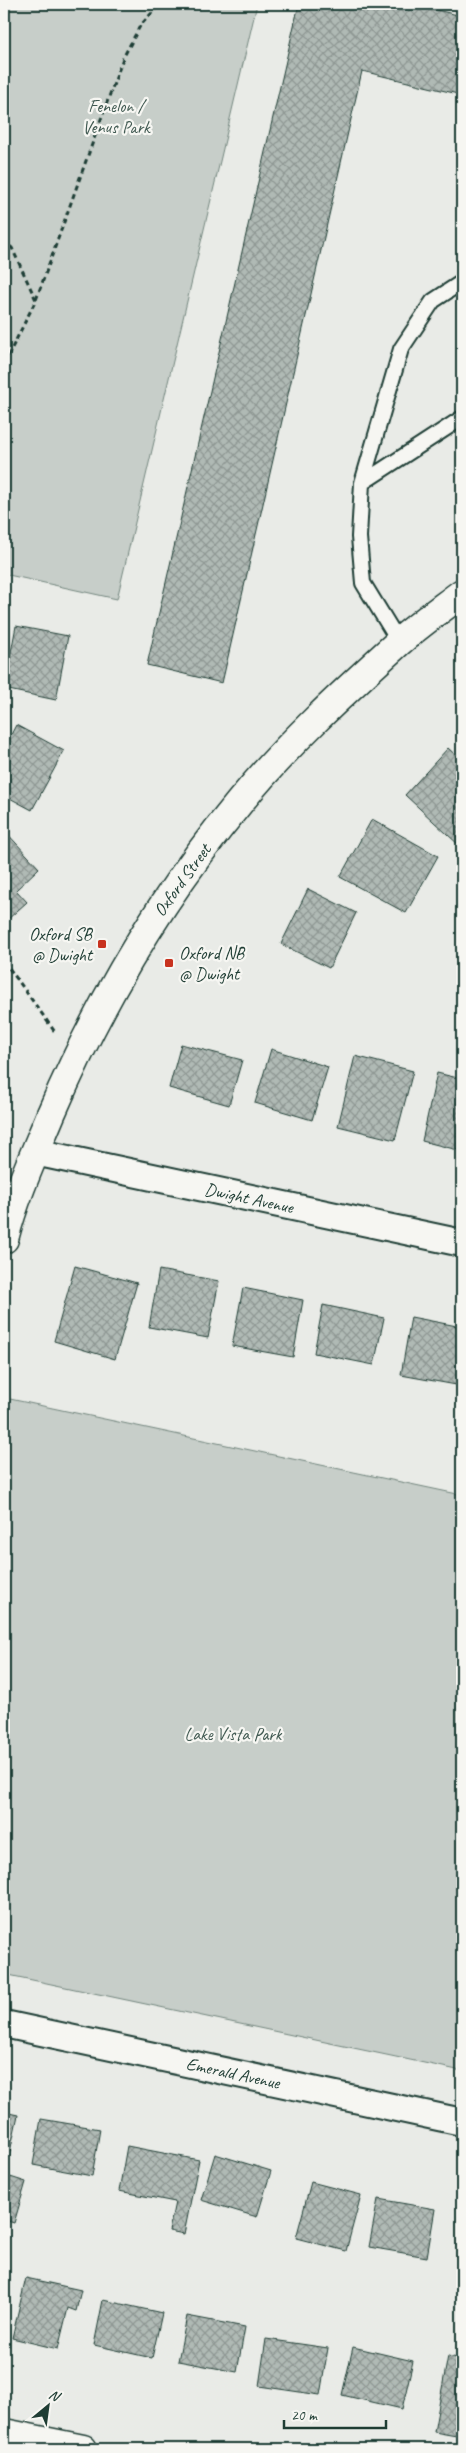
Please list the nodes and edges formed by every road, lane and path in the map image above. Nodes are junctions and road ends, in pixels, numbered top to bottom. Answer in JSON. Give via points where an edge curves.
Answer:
{"nodes":[{"id":1,"x":160,"y":4,"type":"edge"},
{"id":2,"x":4,"y":240,"type":"edge"},
{"id":3,"x":462,"y":282,"type":"edge"},
{"id":4,"x":36,"y":300,"type":"junction"},
{"id":5,"x":4,"y":364,"type":"edge"},
{"id":6,"x":462,"y":418,"type":"edge"},
{"id":7,"x":362,"y":483,"type":"junction"},
{"id":8,"x":462,"y":593,"type":"edge"},
{"id":9,"x":399,"y":642,"type":"junction"},
{"id":10,"x":4,"y":961,"type":"edge"},
{"id":11,"x":75,"y":1059,"type":"junction"},
{"id":12,"x":35,"y":1152,"type":"junction"},
{"id":13,"x":4,"y":1239,"type":"edge"},
{"id":14,"x":462,"y":1243,"type":"edge"},
{"id":15,"x":4,"y":2024,"type":"edge"},
{"id":16,"x":462,"y":2122,"type":"edge"},
{"id":17,"x":4,"y":2433,"type":"edge"},
{"id":18,"x":83,"y":2449,"type":"edge"}],
"edges":[{"from":1,"to":4,"type":"path","via":[[140,26],[123,58]]},
{"from":2,"to":4,"type":"path","via":[[12,248]]},
{"from":3,"to":7,"type":"lane","via":[[433,301],[401,349]]},
{"from":4,"to":5,"type":"path"},
{"from":6,"to":7,"type":"lane"},
{"from":7,"to":9,"type":"lane","via":[[359,538],[363,583]]},
{"from":8,"to":9,"type":"street","name":"Oxford Street"},
{"from":9,"to":11,"type":"street","name":"Oxford Street","via":[[285,751],[239,803],[152,921]]},
{"from":10,"to":11,"type":"path"},
{"from":11,"to":12,"type":"street","name":"Oxford Street"},
{"from":12,"to":13,"type":"street","name":"Oxford Street"},
{"from":12,"to":14,"type":"street","name":"Dwight Avenue"},
{"from":15,"to":16,"type":"street","name":"Emerald Avenue"},
{"from":17,"to":18,"type":"street"}]}
